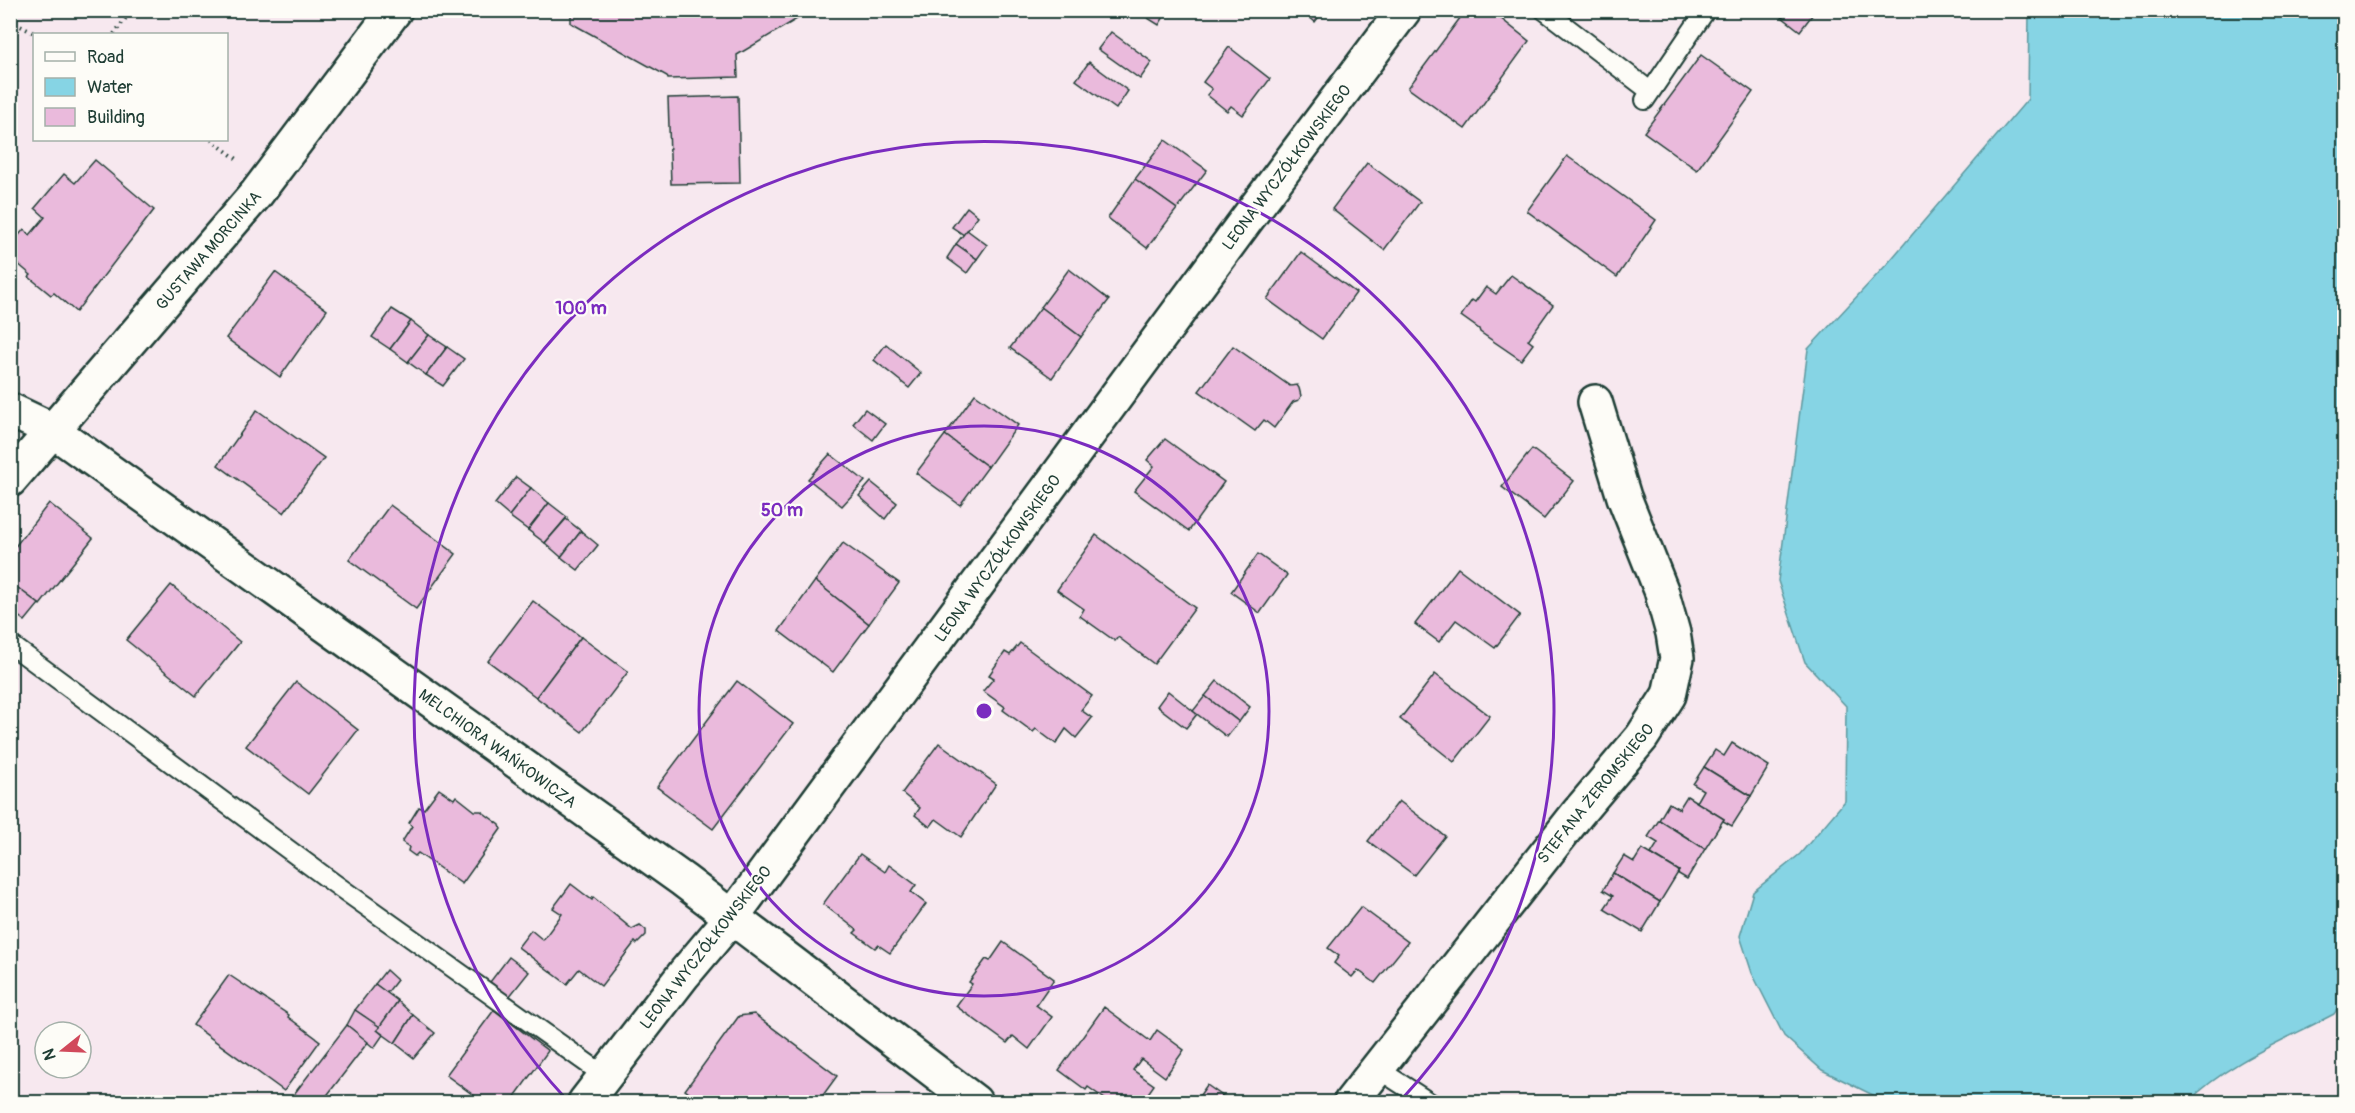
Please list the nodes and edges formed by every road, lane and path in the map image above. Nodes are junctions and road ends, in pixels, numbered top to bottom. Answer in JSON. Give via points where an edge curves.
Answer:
{"nodes":[{"id":1,"x":132,"y":10,"type":"edge"},
{"id":2,"x":395,"y":10,"type":"edge"},
{"id":3,"x":1404,"y":10,"type":"edge"},
{"id":4,"x":1544,"y":10,"type":"edge"},
{"id":5,"x":1706,"y":10,"type":"edge"},
{"id":6,"x":10,"y":21,"type":"edge"},
{"id":7,"x":34,"y":33,"type":"edge"},
{"id":8,"x":115,"y":33,"type":"edge"},
{"id":9,"x":1595,"y":402,"type":"dead end"},
{"id":10,"x":10,"y":410,"type":"edge"},
{"id":11,"x":52,"y":430,"type":"junction"},
{"id":12,"x":10,"y":480,"type":"edge"},
{"id":13,"x":10,"y":644,"type":"edge"},
{"id":14,"x":732,"y":917,"type":"junction"},
{"id":15,"x":1378,"y":1069,"type":"junction"},
{"id":16,"x":605,"y":1076,"type":"junction"},
{"id":17,"x":585,"y":1102,"type":"edge"},
{"id":18,"x":975,"y":1102,"type":"edge"},
{"id":19,"x":1351,"y":1102,"type":"edge"},
{"id":20,"x":1429,"y":1102,"type":"edge"}],
"edges":[{"from":1,"to":8,"type":"path"},
{"from":2,"to":11,"type":"street","name":"GUSTAWA MORCINKA","via":[[257,193]]},
{"from":3,"to":14,"type":"street","name":"LEONA WYCZÓŁKOWSKIEGO"},
{"from":4,"to":5,"type":"lane","via":[[1647,96]]},
{"from":6,"to":7,"type":"path"},
{"from":9,"to":15,"type":"street","name":"STEFANA ŻEROMSKIEGO","via":[[1673,633],[1677,657],[1669,695],[1642,737]]},
{"from":10,"to":11,"type":"street","name":"MELCHIORA WAŃKOWICZA"},
{"from":11,"to":12,"type":"street","name":"GUSTAWA MORCINKA"},
{"from":11,"to":14,"type":"street","name":"MELCHIORA WAŃKOWICZA"},
{"from":13,"to":16,"type":"lane","via":[[335,884]]},
{"from":14,"to":16,"type":"street","name":"LEONA WYCZÓŁKOWSKIEGO"},
{"from":14,"to":18,"type":"street","name":"MELCHIORA WAŃKOWICZA"},
{"from":15,"to":19,"type":"street","name":"STEFANA ŻEROMSKIEGO"},
{"from":15,"to":20,"type":"lane"},
{"from":16,"to":17,"type":"street","name":"LEONA WYCZÓŁKOWSKIEGO"}]}
